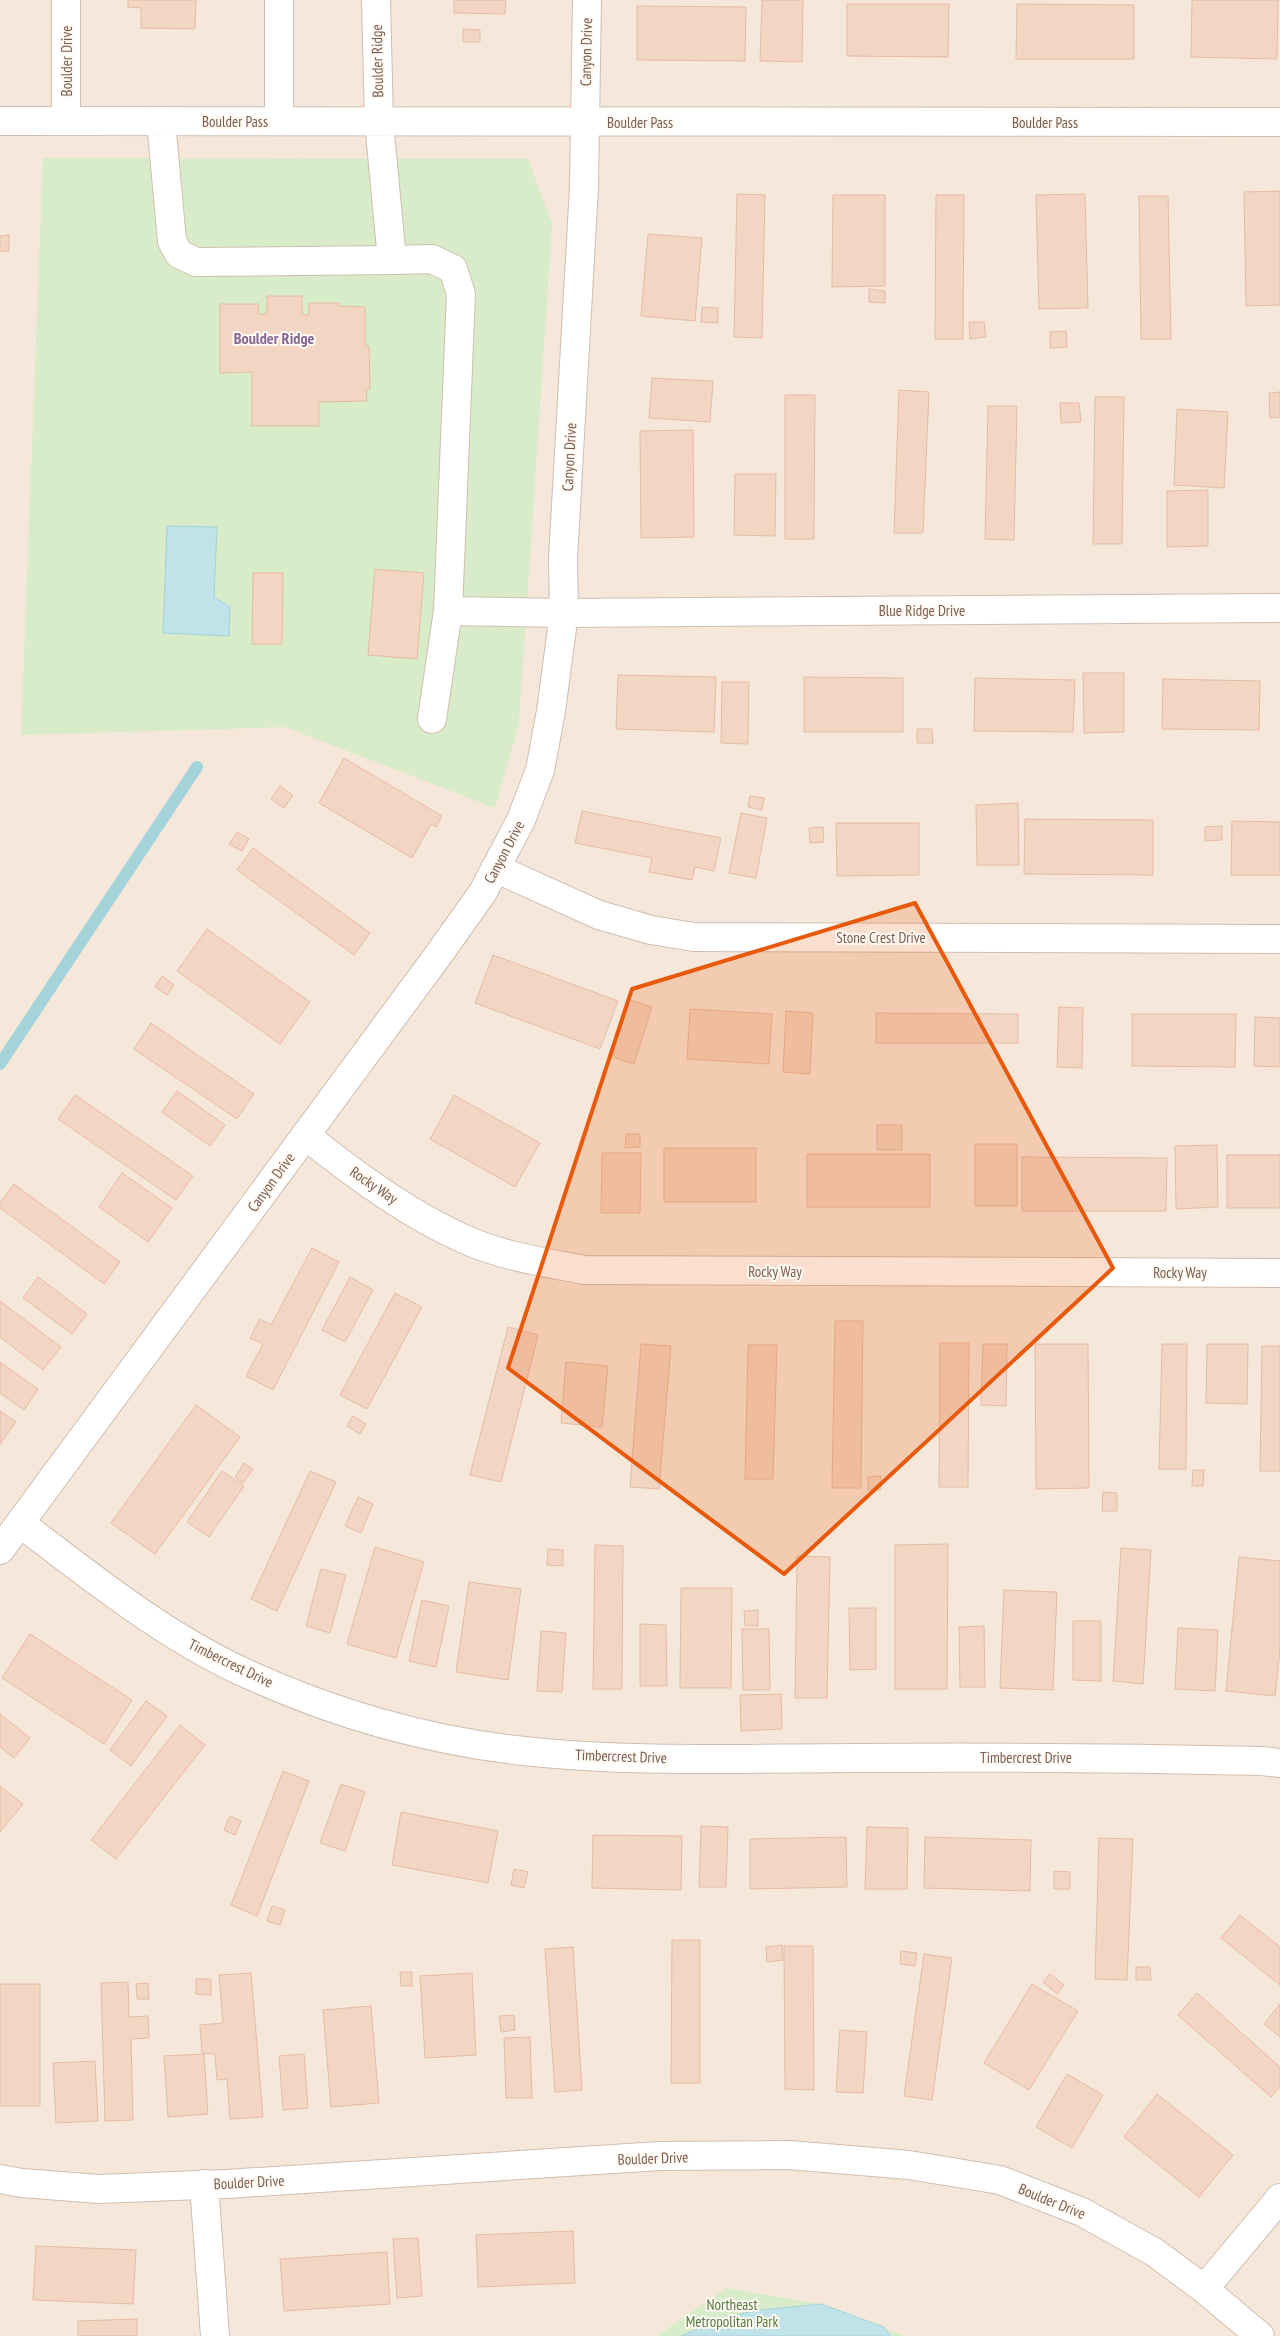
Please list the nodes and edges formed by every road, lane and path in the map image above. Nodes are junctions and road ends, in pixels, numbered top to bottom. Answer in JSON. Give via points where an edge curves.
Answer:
{"nodes":[{"id":1,"x":66,"y":0,"type":"edge"},
{"id":2,"x":279,"y":0,"type":"edge"},
{"id":3,"x":376,"y":0,"type":"edge"},
{"id":4,"x":587,"y":0,"type":"edge"},
{"id":5,"x":0,"y":121,"type":"edge"},
{"id":6,"x":66,"y":121,"type":"junction"},
{"id":7,"x":161,"y":121,"type":"junction"},
{"id":8,"x":279,"y":121,"type":"junction"},
{"id":9,"x":379,"y":122,"type":"junction"},
{"id":10,"x":585,"y":122,"type":"junction"},
{"id":11,"x":1280,"y":122,"type":"edge"},
{"id":12,"x":392,"y":260,"type":"junction"},
{"id":13,"x":1280,"y":608,"type":"edge"},
{"id":14,"x":448,"y":611,"type":"junction"},
{"id":15,"x":564,"y":613,"type":"junction"},
{"id":16,"x":432,"y":719,"type":"dead end"},
{"id":17,"x":495,"y":868,"type":"junction"},
{"id":18,"x":1280,"y":939,"type":"edge"},
{"id":19,"x":306,"y":1135,"type":"junction"},
{"id":20,"x":1280,"y":1273,"type":"edge"},
{"id":21,"x":20,"y":1523,"type":"junction"},
{"id":22,"x":0,"y":1550,"type":"edge"},
{"id":23,"x":1280,"y":1763,"type":"edge"},
{"id":24,"x":0,"y":2179,"type":"edge"},
{"id":25,"x":204,"y":2184,"type":"junction"},
{"id":26,"x":1280,"y":2198,"type":"edge"},
{"id":27,"x":1204,"y":2289,"type":"junction"},
{"id":28,"x":215,"y":2336,"type":"edge"},
{"id":29,"x":1260,"y":2336,"type":"edge"}],
"edges":[{"from":1,"to":6,"type":"street","name":"Boulder Drive"},
{"from":2,"to":8,"type":"street"},
{"from":3,"to":9,"type":"street","name":"Boulder Ridge"},
{"from":4,"to":10,"type":"street","name":"Canyon Drive"},
{"from":5,"to":6,"type":"street","name":"Boulder Pass"},
{"from":6,"to":7,"type":"street","name":"Boulder Pass"},
{"from":7,"to":8,"type":"street","name":"Boulder Pass"},
{"from":7,"to":12,"type":"street","via":[[172,241],[179,254],[196,262]]},
{"from":8,"to":9,"type":"street","name":"Boulder Pass"},
{"from":9,"to":10,"type":"street","name":"Boulder Pass"},
{"from":9,"to":12,"type":"street","name":"Boulder Ridge"},
{"from":10,"to":11,"type":"street","name":"Boulder Pass"},
{"from":10,"to":15,"type":"street","name":"Canyon Drive","via":[[563,559]]},
{"from":12,"to":14,"type":"street","via":[[432,259],[453,268],[461,294]]},
{"from":13,"to":15,"type":"street","name":"Blue Ridge Drive"},
{"from":14,"to":15,"type":"street","name":"Blue Ridge Drive"},
{"from":14,"to":16,"type":"street"},
{"from":15,"to":17,"type":"street","name":"Canyon Drive","via":[[540,770],[521,820]]},
{"from":17,"to":18,"type":"street","name":"Stone Crest Drive","via":[[599,915],[650,930],[694,937]]},
{"from":17,"to":19,"type":"street","name":"Canyon Drive","via":[[483,892]]},
{"from":19,"to":20,"type":"street","name":"Rocky Way","via":[[393,1200],[462,1238],[522,1258],[584,1270]]},
{"from":19,"to":21,"type":"street","name":"Canyon Drive"},
{"from":21,"to":22,"type":"street","name":"Canyon Drive"},
{"from":21,"to":23,"type":"street","name":"Timbercrest Drive","via":[[106,1588],[185,1641],[253,1677],[332,1707],[426,1735],[522,1751],[624,1758],[1080,1757]]},
{"from":24,"to":25,"type":"street","name":"Boulder Drive","via":[[99,2189]]},
{"from":25,"to":27,"type":"street","name":"Boulder Drive","via":[[660,2156],[789,2154],[909,2165],[1000,2180],[1082,2212],[1154,2252]]},
{"from":25,"to":28,"type":"street"},
{"from":26,"to":27,"type":"street"},
{"from":27,"to":29,"type":"street","name":"Boulder Drive"}]}
